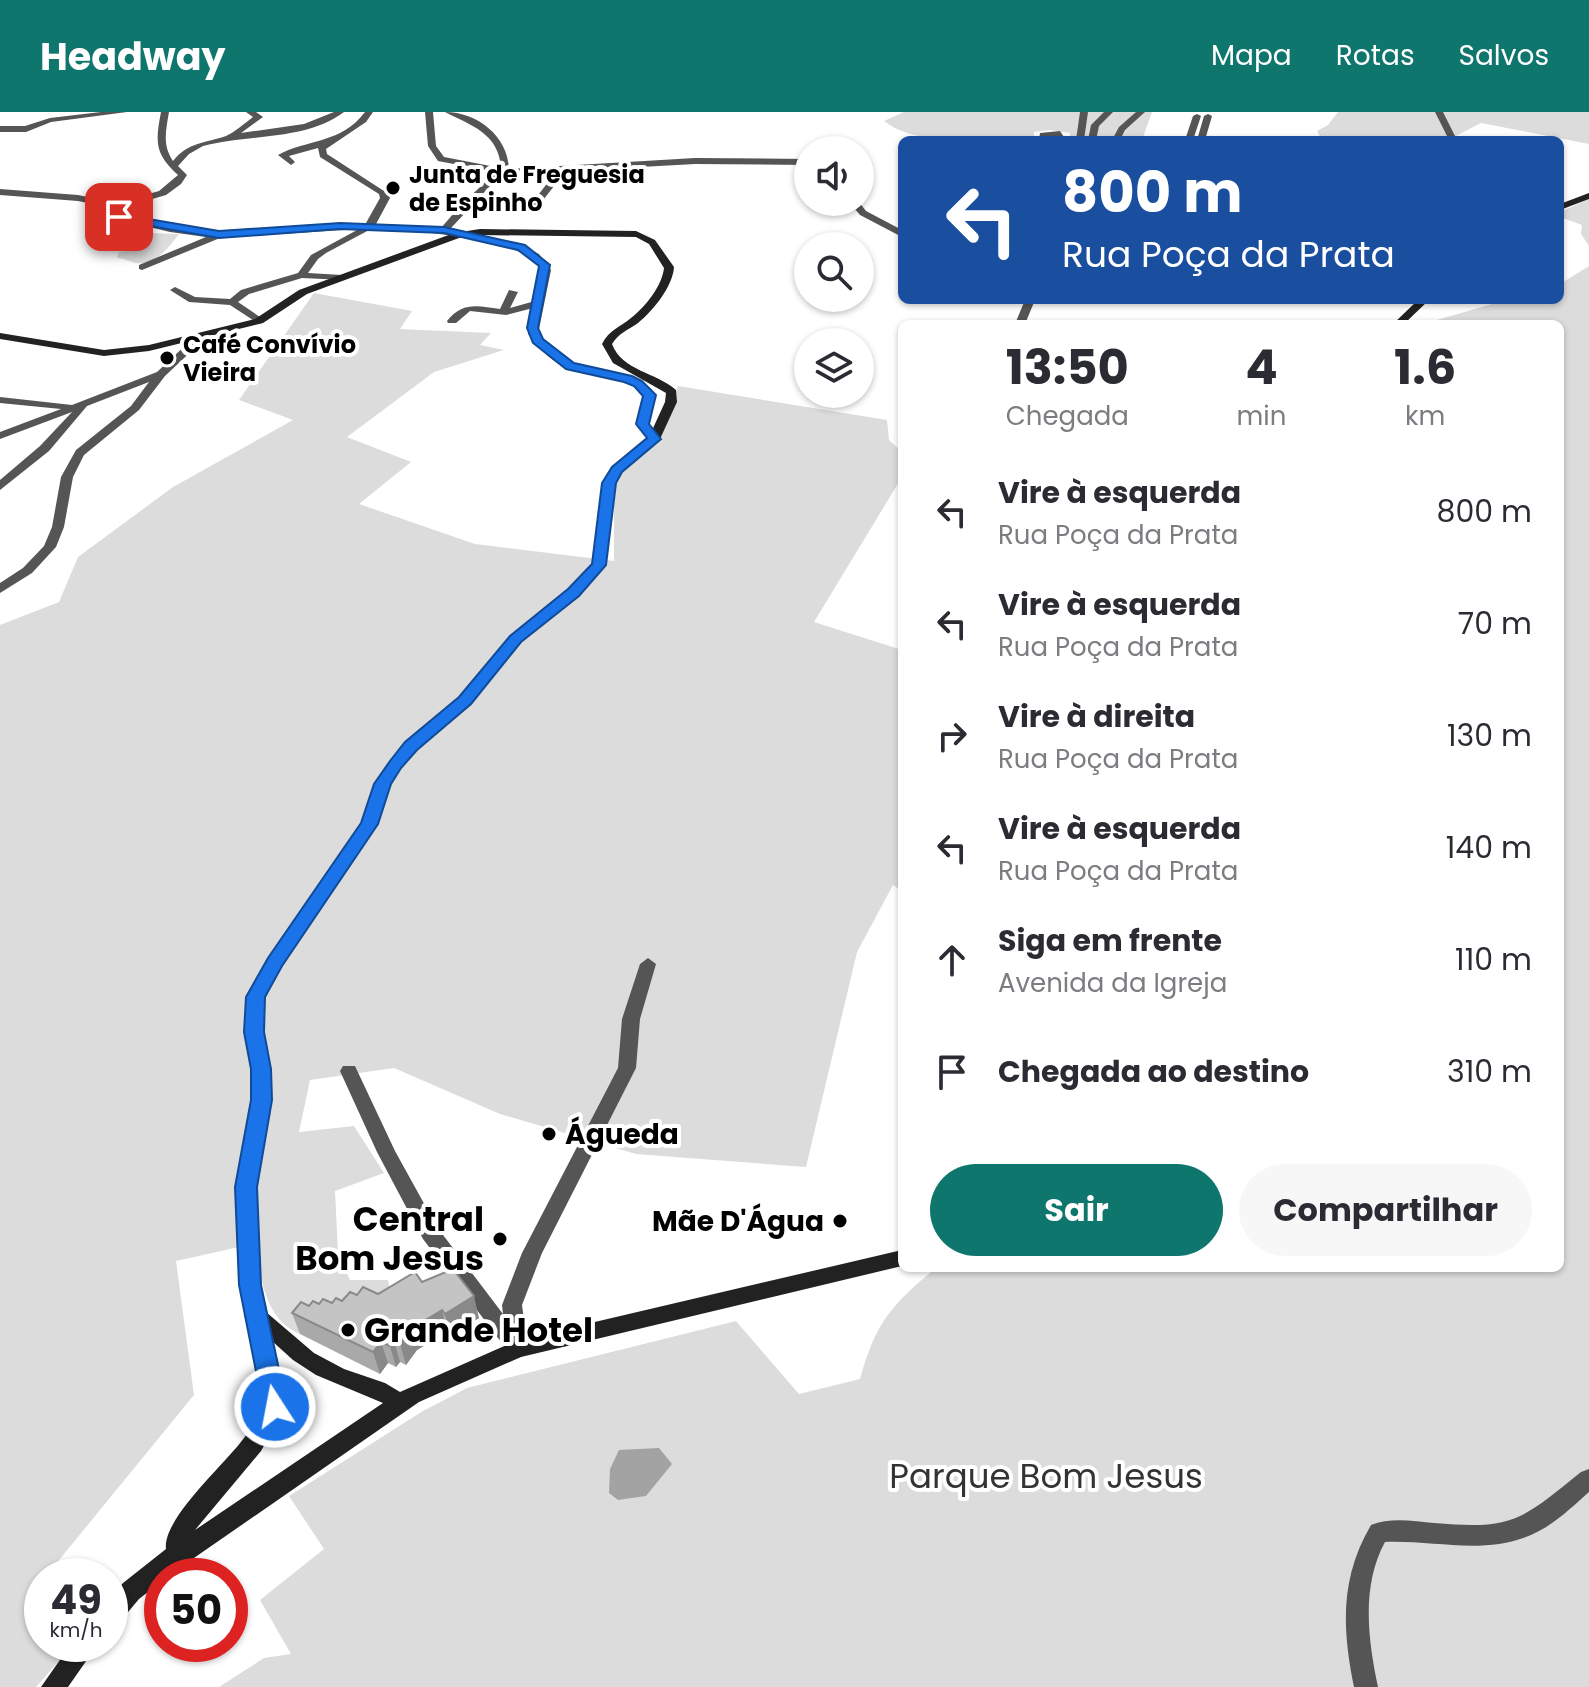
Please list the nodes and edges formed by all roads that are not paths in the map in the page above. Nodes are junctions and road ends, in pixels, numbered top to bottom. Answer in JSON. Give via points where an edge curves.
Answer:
{"nodes":[{"id":1,"x":123,"y":112,"type":"edge"},
{"id":2,"x":165,"y":112,"type":"edge"},
{"id":3,"x":250,"y":112,"type":"edge"},
{"id":4,"x":340,"y":112,"type":"edge"},
{"id":5,"x":369,"y":112,"type":"edge"},
{"id":6,"x":429,"y":112,"type":"edge"},
{"id":7,"x":449,"y":112,"type":"edge"},
{"id":8,"x":1084,"y":112,"type":"edge"},
{"id":9,"x":1109,"y":112,"type":"edge"},
{"id":10,"x":1141,"y":112,"type":"edge"},
{"id":11,"x":1439,"y":112,"type":"edge"},
{"id":12,"x":1196,"y":114,"type":"edge"},
{"id":13,"x":1210,"y":114,"type":"edge"},
{"id":14,"x":52,"y":116,"type":"edge"},
{"id":15,"x":0,"y":129,"type":"edge"},
{"id":16,"x":1043,"y":136,"type":"edge"},
{"id":17,"x":1061,"y":136,"type":"edge"},
{"id":18,"x":1081,"y":136,"type":"edge"},
{"id":19,"x":1093,"y":136,"type":"edge"},
{"id":20,"x":1118,"y":136,"type":"edge"},
{"id":21,"x":1190,"y":136,"type":"edge"},
{"id":22,"x":1202,"y":136,"type":"edge"},
{"id":23,"x":1451,"y":136,"type":"edge"},
{"id":24,"x":227,"y":139,"type":"junction"},
{"id":25,"x":327,"y":143,"type":"junction"},
{"id":26,"x":794,"y":161,"type":"edge"},
{"id":27,"x":291,"y":162,"type":"dead end"},
{"id":28,"x":173,"y":167,"type":"junction"},
{"id":29,"x":541,"y":168,"type":"junction"},
{"id":30,"x":505,"y":171,"type":"junction"},
{"id":31,"x":0,"y":192,"type":"edge"},
{"id":32,"x":1589,"y":196,"type":"edge"},
{"id":33,"x":1564,"y":205,"type":"edge"},
{"id":34,"x":117,"y":206,"type":"junction"},
{"id":35,"x":463,"y":208,"type":"junction"},
{"id":36,"x":869,"y":216,"type":"edge"},
{"id":37,"x":369,"y":226,"type":"junction"},
{"id":38,"x":898,"y":230,"type":"edge"},
{"id":39,"x":450,"y":232,"type":"junction"},
{"id":40,"x":219,"y":235,"type":"junction"},
{"id":41,"x":142,"y":267,"type":"dead end"},
{"id":42,"x":302,"y":275,"type":"junction"},
{"id":43,"x":342,"y":278,"type":"junction"},
{"id":44,"x":175,"y":290,"type":"dead end"},
{"id":45,"x":513,"y":292,"type":"dead end"},
{"id":46,"x":232,"y":302,"type":"junction"},
{"id":47,"x":538,"y":303,"type":"junction"},
{"id":48,"x":1420,"y":304,"type":"edge"},
{"id":49,"x":504,"y":311,"type":"junction"},
{"id":50,"x":1402,"y":320,"type":"edge"},
{"id":51,"x":259,"y":321,"type":"junction"},
{"id":52,"x":452,"y":321,"type":"dead end"},
{"id":53,"x":0,"y":336,"type":"edge"},
{"id":54,"x":196,"y":337,"type":"junction"},
{"id":55,"x":161,"y":374,"type":"junction"},
{"id":56,"x":0,"y":400,"type":"edge"},
{"id":57,"x":78,"y":405,"type":"junction"},
{"id":58,"x":0,"y":436,"type":"edge"},
{"id":59,"x":654,"y":439,"type":"junction"},
{"id":60,"x":0,"y":486,"type":"edge"},
{"id":61,"x":0,"y":589,"type":"edge"},
{"id":62,"x":648,"y":964,"type":"dead end"},
{"id":63,"x":349,"y":1071,"type":"dead end"},
{"id":64,"x":898,"y":1259,"type":"edge"},
{"id":65,"x":254,"y":1316,"type":"junction"},
{"id":66,"x":518,"y":1349,"type":"junction"},
{"id":67,"x":397,"y":1402,"type":"junction"},
{"id":68,"x":1589,"y":1479,"type":"edge"},
{"id":69,"x":178,"y":1554,"type":"junction"},
{"id":70,"x":128,"y":1595,"type":"edge"},
{"id":71,"x":72,"y":1662,"type":"edge"},
{"id":72,"x":53,"y":1687,"type":"edge"},
{"id":73,"x":1366,"y":1687,"type":"edge"}],
"edges":[{"from":1,"to":14,"type":"street"},
{"from":2,"to":28,"type":"street","via":[[159,140]]},
{"from":3,"to":24,"type":"street","via":[[259,117]]},
{"from":4,"to":24,"type":"street","via":[[300,126]]},
{"from":5,"to":25,"type":"street"},
{"from":6,"to":30,"type":"street","via":[[432,146],[441,159]]},
{"from":7,"to":30,"type":"street","via":[[488,133],[505,155]]},
{"from":8,"to":18,"type":"street"},
{"from":9,"to":19,"type":"street","via":[[1095,125]]},
{"from":10,"to":20,"type":"street"},
{"from":11,"to":23,"type":"street"},
{"from":12,"to":13,"type":"street"},
{"from":12,"to":21,"type":"street"},
{"from":13,"to":22,"type":"street"},
{"from":14,"to":15,"type":"street","via":[[26,129]]},
{"from":16,"to":17,"type":"street"},
{"from":24,"to":28,"type":"street","via":[[187,151]]},
{"from":25,"to":27,"type":"street","via":[[282,155]]},
{"from":25,"to":37,"type":"street","via":[[323,155],[383,193]]},
{"from":26,"to":29,"type":"street"},
{"from":28,"to":34,"type":"street","via":[[183,175],[179,183]]},
{"from":29,"to":30,"type":"street"},
{"from":29,"to":35,"type":"street","via":[[554,181],[530,211]]},
{"from":30,"to":35,"type":"street"},
{"from":31,"to":34,"type":"street"},
{"from":32,"to":33,"type":"main road"},
{"from":34,"to":40,"type":"street","via":[[119,217]]},
{"from":35,"to":39,"type":"street"},
{"from":36,"to":38,"type":"street"},
{"from":37,"to":39,"type":"street"},
{"from":37,"to":40,"type":"street"},
{"from":37,"to":42,"type":"street","via":[[321,250]]},
{"from":39,"to":43,"type":"main road"},
{"from":39,"to":47,"type":"street","via":[[522,247],[542,261],[546,270]]},
{"from":39,"to":59,"type":"main road","via":[[619,233],[655,243],[669,275],[645,309],[613,333],[607,344],[625,366],[666,384],[672,392]]},
{"from":40,"to":41,"type":"street"},
{"from":42,"to":43,"type":"street"},
{"from":42,"to":46,"type":"street","via":[[245,292]]},
{"from":43,"to":51,"type":"main road","via":[[294,297]]},
{"from":44,"to":46,"type":"street","via":[[193,300]]},
{"from":45,"to":49,"type":"street"},
{"from":46,"to":51,"type":"street"},
{"from":47,"to":49,"type":"street"},
{"from":47,"to":59,"type":"street","via":[[533,334],[563,361],[645,389],[650,395],[643,424]]},
{"from":48,"to":50,"type":"main road"},
{"from":49,"to":52,"type":"street","via":[[468,308]]},
{"from":51,"to":54,"type":"main road"},
{"from":53,"to":54,"type":"main road","via":[[104,353]]},
{"from":54,"to":55,"type":"street"},
{"from":55,"to":57,"type":"street"},
{"from":55,"to":61,"type":"street","via":[[136,407],[74,460],[51,542],[32,567]]},
{"from":56,"to":57,"type":"street"},
{"from":57,"to":58,"type":"street"},
{"from":57,"to":60,"type":"street","via":[[67,424]]},
{"from":59,"to":65,"type":"main road","via":[[609,483],[599,565],[515,639],[465,701],[396,764],[369,824],[256,997],[261,1100],[246,1187]]},
{"from":62,"to":66,"type":"street","via":[[631,1019],[627,1068],[532,1253],[512,1305]]},
{"from":63,"to":66,"type":"street","via":[[430,1233]]},
{"from":64,"to":66,"type":"main road"},
{"from":65,"to":67,"type":"main road","via":[[268,1322],[305,1358]]},
{"from":65,"to":69,"type":"main road","via":[[275,1407],[253,1444],[187,1522],[176,1541]]},
{"from":66,"to":67,"type":"main road"},
{"from":67,"to":69,"type":"main road"},
{"from":68,"to":73,"type":"street","via":[[1528,1525],[1488,1536],[1379,1532],[1358,1583]]},
{"from":69,"to":70,"type":"main road"},
{"from":71,"to":72,"type":"main road"}]}
